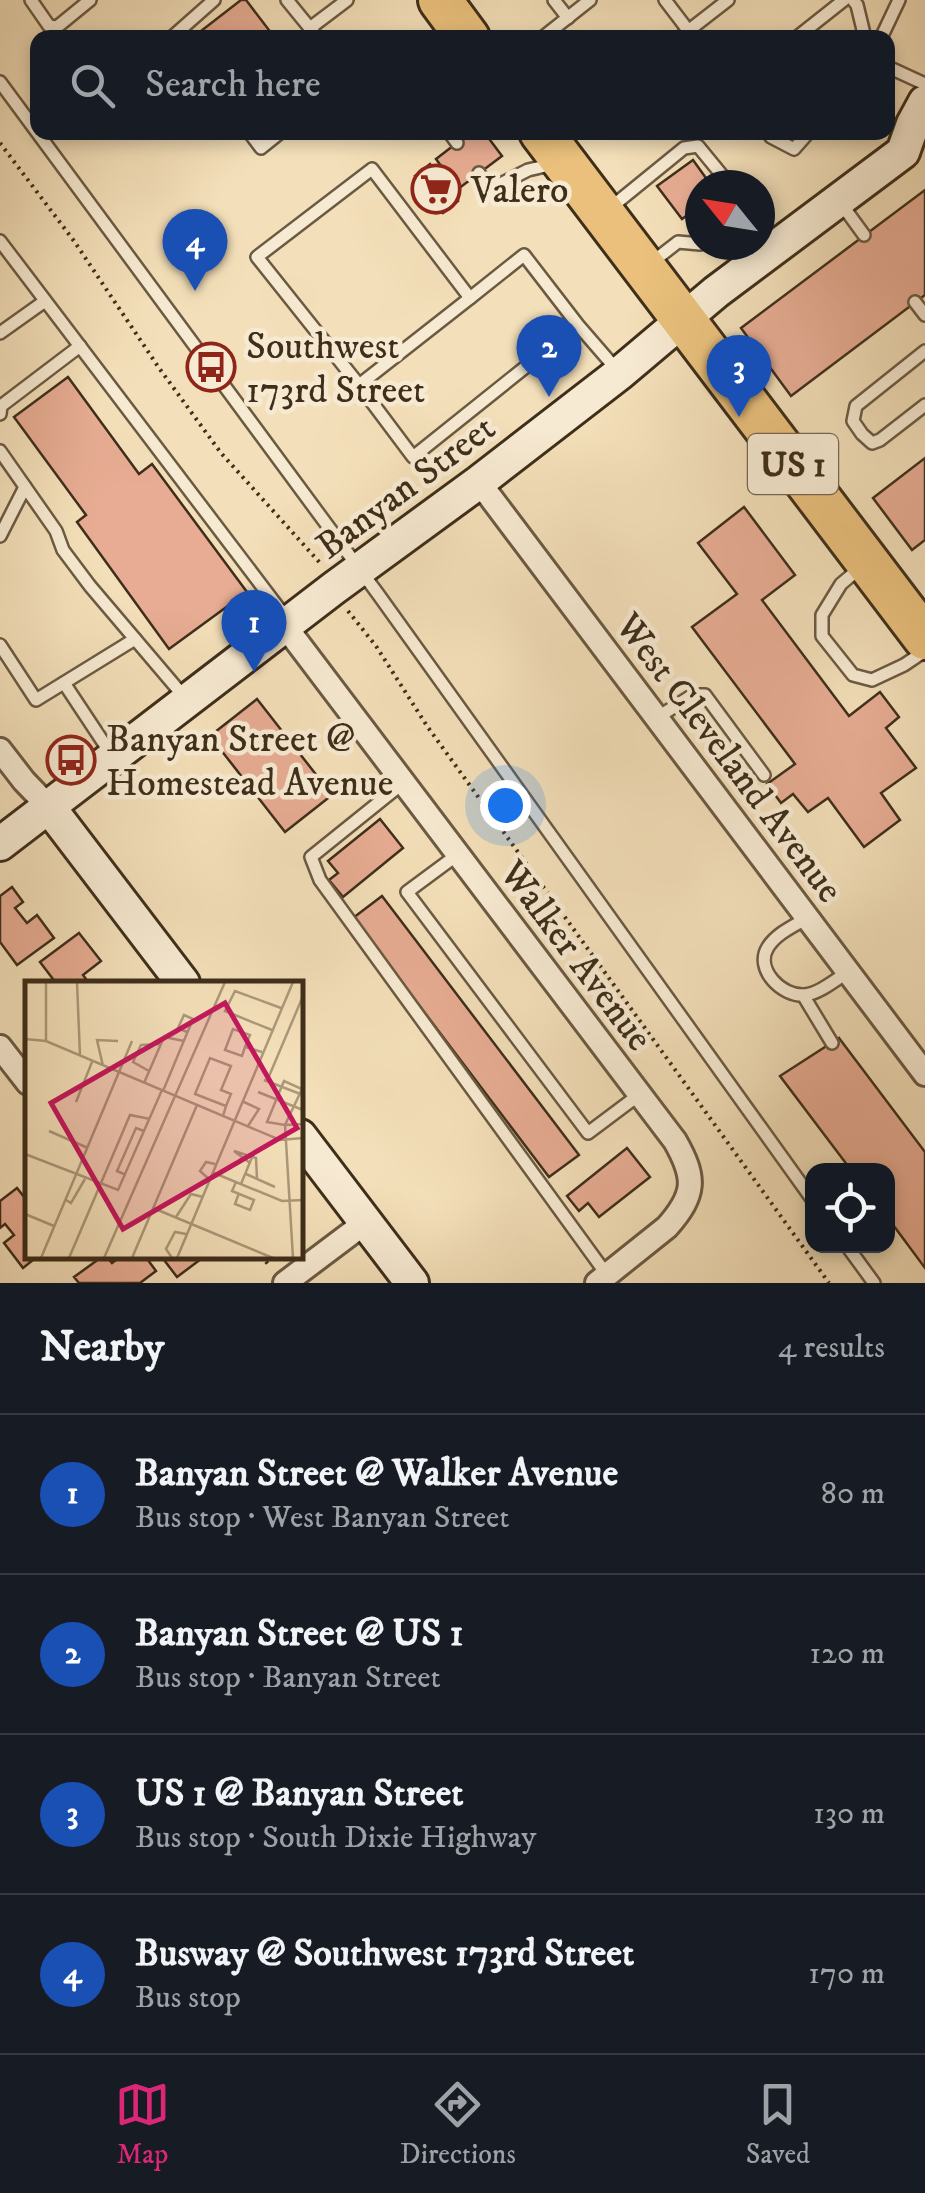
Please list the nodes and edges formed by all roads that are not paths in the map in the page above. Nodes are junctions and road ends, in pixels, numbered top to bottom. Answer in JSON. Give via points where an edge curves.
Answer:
{"nodes":[{"id":1,"x":32,"y":0,"type":"edge"},
{"id":2,"x":90,"y":0,"type":"edge"},
{"id":3,"x":214,"y":0,"type":"edge"},
{"id":4,"x":287,"y":0,"type":"edge"},
{"id":5,"x":347,"y":0,"type":"edge"},
{"id":6,"x":440,"y":0,"type":"edge"},
{"id":7,"x":554,"y":0,"type":"edge"},
{"id":8,"x":590,"y":0,"type":"edge"},
{"id":9,"x":665,"y":0,"type":"edge"},
{"id":10,"x":728,"y":0,"type":"edge"},
{"id":11,"x":844,"y":0,"type":"edge"},
{"id":12,"x":853,"y":0,"type":"edge"},
{"id":13,"x":899,"y":0,"type":"edge"},
{"id":14,"x":568,"y":18,"type":"junction"},
{"id":15,"x":181,"y":30,"type":"edge"},
{"id":16,"x":312,"y":30,"type":"edge"},
{"id":17,"x":317,"y":30,"type":"edge"},
{"id":18,"x":462,"y":30,"type":"edge"},
{"id":19,"x":552,"y":30,"type":"edge"},
{"id":20,"x":684,"y":30,"type":"edge"},
{"id":21,"x":693,"y":30,"type":"edge"},
{"id":22,"x":806,"y":30,"type":"edge"},
{"id":23,"x":864,"y":30,"type":"edge"},
{"id":24,"x":885,"y":30,"type":"edge"},
{"id":25,"x":895,"y":70,"type":"edge"},
{"id":26,"x":0,"y":82,"type":"edge"},
{"id":27,"x":925,"y":84,"type":"edge"},
{"id":28,"x":925,"y":102,"type":"edge"},
{"id":29,"x":30,"y":122,"type":"edge"},
{"id":30,"x":44,"y":140,"type":"edge"},
{"id":31,"x":777,"y":140,"type":"edge"},
{"id":32,"x":801,"y":140,"type":"edge"},
{"id":33,"x":552,"y":147,"type":"edge"},
{"id":34,"x":914,"y":148,"type":"edge"},
{"id":35,"x":718,"y":170,"type":"edge"},
{"id":36,"x":478,"y":173,"type":"dead end"},
{"id":37,"x":839,"y":200,"type":"junction"},
{"id":38,"x":603,"y":214,"type":"junction"},
{"id":39,"x":864,"y":235,"type":"dead end"},
{"id":40,"x":0,"y":240,"type":"edge"},
{"id":41,"x":685,"y":243,"type":"edge"},
{"id":42,"x":644,"y":268,"type":"junction"},
{"id":43,"x":470,"y":298,"type":"junction"},
{"id":44,"x":46,"y":301,"type":"junction"},
{"id":45,"x":916,"y":302,"type":"dead end"},
{"id":46,"x":925,"y":314,"type":"edge"},
{"id":47,"x":684,"y":321,"type":"junction"},
{"id":48,"x":578,"y":325,"type":"junction"},
{"id":49,"x":0,"y":333,"type":"edge"},
{"id":50,"x":80,"y":346,"type":"junction"},
{"id":51,"x":925,"y":352,"type":"edge"},
{"id":52,"x":620,"y":373,"type":"junction"},
{"id":53,"x":359,"y":385,"type":"junction"},
{"id":54,"x":925,"y":405,"type":"edge"},
{"id":55,"x":0,"y":414,"type":"edge"},
{"id":56,"x":0,"y":452,"type":"edge"},
{"id":57,"x":479,"y":482,"type":"junction"},
{"id":58,"x":25,"y":487,"type":"junction"},
{"id":59,"x":0,"y":536,"type":"edge"},
{"id":60,"x":867,"y":562,"type":"junction"},
{"id":61,"x":359,"y":570,"type":"junction"},
{"id":62,"x":917,"y":612,"type":"edge"},
{"id":63,"x":288,"y":624,"type":"junction"},
{"id":64,"x":135,"y":639,"type":"junction"},
{"id":65,"x":0,"y":645,"type":"edge"},
{"id":66,"x":925,"y":651,"type":"edge"},
{"id":67,"x":64,"y":683,"type":"junction"},
{"id":68,"x":187,"y":700,"type":"junction"},
{"id":69,"x":658,"y":717,"type":"junction"},
{"id":70,"x":0,"y":750,"type":"edge"},
{"id":71,"x":112,"y":756,"type":"junction"},
{"id":72,"x":764,"y":774,"type":"dead end"},
{"id":73,"x":403,"y":783,"type":"junction"},
{"id":74,"x":48,"y":806,"type":"junction"},
{"id":75,"x":0,"y":844,"type":"edge"},
{"id":76,"x":456,"y":855,"type":"junction"},
{"id":77,"x":808,"y":918,"type":"junction"},
{"id":78,"x":848,"y":972,"type":"junction"},
{"id":79,"x":181,"y":981,"type":"edge"},
{"id":80,"x":803,"y":995,"type":"junction"},
{"id":81,"x":832,"y":1043,"type":"dead end"},
{"id":82,"x":917,"y":1045,"type":"edge"},
{"id":83,"x":0,"y":1047,"type":"edge"},
{"id":84,"x":925,"y":1074,"type":"edge"},
{"id":85,"x":25,"y":1078,"type":"edge"},
{"id":86,"x":640,"y":1094,"type":"junction"},
{"id":87,"x":302,"y":1139,"type":"edge"},
{"id":88,"x":805,"y":1189,"type":"edge"},
{"id":89,"x":366,"y":1222,"type":"junction"},
{"id":90,"x":851,"y":1253,"type":"edge"},
{"id":91,"x":606,"y":1280,"type":"edge"},
{"id":92,"x":285,"y":1283,"type":"edge"},
{"id":93,"x":412,"y":1283,"type":"edge"},
{"id":94,"x":874,"y":1283,"type":"edge"}],
"edges":[{"from":1,"to":2,"type":"lane","via":[[53,28]]},
{"from":3,"to":15,"type":"lane"},
{"from":4,"to":16,"type":"lane"},
{"from":5,"to":17,"type":"lane"},
{"from":6,"to":18,"type":"highway"},
{"from":7,"to":14,"type":"lane"},
{"from":8,"to":14,"type":"lane"},
{"from":9,"to":20,"type":"lane"},
{"from":10,"to":21,"type":"lane"},
{"from":11,"to":22,"type":"lane"},
{"from":12,"to":23,"type":"lane"},
{"from":13,"to":24,"type":"lane"},
{"from":14,"to":19,"type":"lane"},
{"from":25,"to":27,"type":"lane"},
{"from":26,"to":29,"type":"lane"},
{"from":28,"to":34,"type":"street","name":"Banyan Street","via":[[913,124]]},
{"from":30,"to":61,"type":"lane"},
{"from":31,"to":32,"type":"lane","via":[[794,149]]},
{"from":33,"to":36,"type":"lane","via":[[528,170],[489,190]]},
{"from":33,"to":38,"type":"highway","number":"US 1"},
{"from":34,"to":37,"type":"street","name":"Banyan Street"},
{"from":35,"to":38,"type":"lane","via":[[698,146],[684,148]]},
{"from":37,"to":39,"type":"lane"},
{"from":37,"to":47,"type":"street","name":"Banyan Street","via":[[751,260]]},
{"from":38,"to":42,"type":"highway","number":"US 1"},
{"from":40,"to":44,"type":"lane"},
{"from":41,"to":42,"type":"lane"},
{"from":42,"to":47,"type":"highway","number":"US 1"},
{"from":43,"to":48,"type":"lane","via":[[524,255]]},
{"from":43,"to":53,"type":"lane"},
{"from":43,"to":53,"type":"lane","via":[[372,168],[271,246],[257,258]]},
{"from":44,"to":49,"type":"lane"},
{"from":44,"to":50,"type":"lane"},
{"from":45,"to":46,"type":"lane"},
{"from":47,"to":52,"type":"street","name":"Banyan Street"},
{"from":47,"to":60,"type":"highway","number":"US 1"},
{"from":48,"to":52,"type":"lane"},
{"from":48,"to":53,"type":"lane","via":[[413,456]]},
{"from":50,"to":55,"type":"lane","via":[[1,406]]},
{"from":50,"to":63,"type":"lane"},
{"from":51,"to":54,"type":"lane","via":[[856,406],[852,421],[872,443]]},
{"from":52,"to":57,"type":"street","name":"Banyan Street"},
{"from":56,"to":58,"type":"lane"},
{"from":57,"to":61,"type":"street","name":"Banyan Street"},
{"from":57,"to":69,"type":"street","name":"West Cleveland Avenue"},
{"from":58,"to":59,"type":"lane"},
{"from":58,"to":64,"type":"lane","via":[[63,550]]},
{"from":60,"to":62,"type":"highway","number":"US 1"},
{"from":60,"to":66,"type":"lane","via":[[822,615],[822,636],[853,676],[872,680]]},
{"from":61,"to":63,"type":"street","name":"Banyan Street"},
{"from":61,"to":88,"type":"lane"},
{"from":63,"to":68,"type":"street","name":"Banyan Street"},
{"from":63,"to":73,"type":"street","name":"Walker Avenue"},
{"from":64,"to":67,"type":"lane"},
{"from":64,"to":68,"type":"lane"},
{"from":65,"to":67,"type":"lane","via":[[36,700]]},
{"from":67,"to":71,"type":"lane"},
{"from":68,"to":71,"type":"street","name":"Banyan Street"},
{"from":69,"to":72,"type":"lane","via":[[693,695],[705,695]]},
{"from":69,"to":77,"type":"street","name":"West Cleveland Avenue"},
{"from":70,"to":74,"type":"street"},
{"from":71,"to":74,"type":"street","name":"Banyan Street"},
{"from":73,"to":76,"type":"street","name":"Walker Avenue"},
{"from":73,"to":91,"type":"lane","via":[[311,857],[320,880]]},
{"from":74,"to":75,"type":"street","name":"Banyan Street"},
{"from":74,"to":79,"type":"street"},
{"from":76,"to":86,"type":"street","name":"Walker Avenue"},
{"from":76,"to":86,"type":"lane","via":[[407,892],[588,1133]]},
{"from":77,"to":78,"type":"street","name":"West Cleveland Avenue"},
{"from":77,"to":80,"type":"lane","via":[[778,936],[764,956],[777,985]]},
{"from":78,"to":80,"type":"lane"},
{"from":78,"to":82,"type":"street","name":"West Cleveland Avenue"},
{"from":80,"to":81,"type":"lane"},
{"from":82,"to":84,"type":"street","name":"West Cleveland Avenue"},
{"from":83,"to":85,"type":"street"},
{"from":86,"to":91,"type":"street","name":"Walker Avenue","via":[[681,1152],[692,1188],[667,1228]]},
{"from":87,"to":89,"type":"street"},
{"from":89,"to":92,"type":"street"},
{"from":89,"to":93,"type":"street"},
{"from":90,"to":94,"type":"lane"}]}
